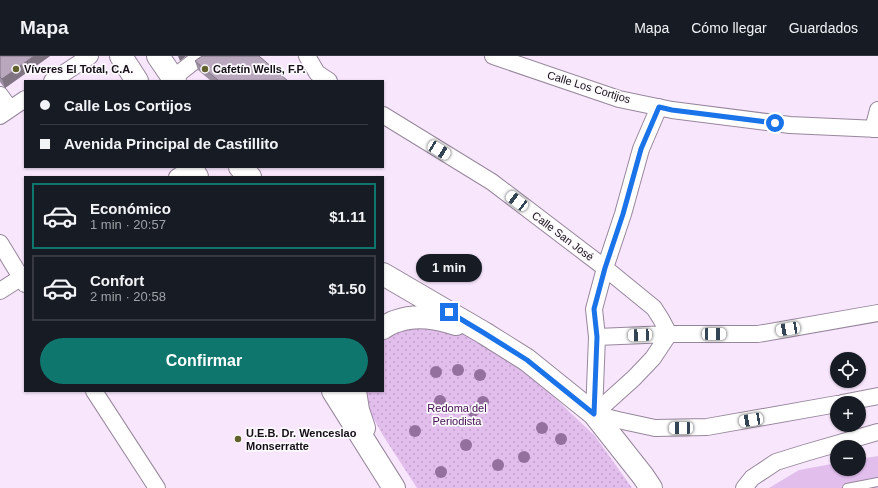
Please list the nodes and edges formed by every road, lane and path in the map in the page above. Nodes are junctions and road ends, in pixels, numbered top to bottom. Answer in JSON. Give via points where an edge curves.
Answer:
{"nodes":[{"id":1,"x":90,"y":56,"type":"edge"},
{"id":2,"x":121,"y":56,"type":"edge"},
{"id":3,"x":158,"y":56,"type":"edge"},
{"id":4,"x":201,"y":56,"type":"edge"},
{"id":5,"x":306,"y":56,"type":"edge"},
{"id":6,"x":493,"y":56,"type":"edge"},
{"id":7,"x":174,"y":79,"type":"edge"},
{"id":8,"x":54,"y":80,"type":"edge"},
{"id":9,"x":136,"y":80,"type":"edge"},
{"id":10,"x":327,"y":80,"type":"edge"},
{"id":11,"x":0,"y":95,"type":"edge"},
{"id":12,"x":24,"y":100,"type":"edge"},
{"id":13,"x":659,"y":107,"type":"junction"},
{"id":14,"x":878,"y":110,"type":"edge"},
{"id":15,"x":5,"y":113,"type":"edge"},
{"id":16,"x":384,"y":116,"type":"edge"},
{"id":17,"x":875,"y":129,"type":"edge"},
{"id":18,"x":241,"y":168,"type":"edge"},
{"id":19,"x":249,"y":176,"type":"edge"},
{"id":20,"x":0,"y":243,"type":"edge"},
{"id":21,"x":605,"y":268,"type":"junction"},
{"id":22,"x":384,"y":275,"type":"edge"},
{"id":23,"x":24,"y":279,"type":"edge"},
{"id":24,"x":0,"y":291,"type":"edge"},
{"id":25,"x":878,"y":313,"type":"edge"},
{"id":26,"x":384,"y":327,"type":"edge"},
{"id":27,"x":484,"y":333,"type":"junction"},
{"id":28,"x":669,"y":334,"type":"junction"},
{"id":29,"x":597,"y":337,"type":"junction"},
{"id":30,"x":95,"y":392,"type":"edge"},
{"id":31,"x":334,"y":392,"type":"edge"},
{"id":32,"x":355,"y":392,"type":"edge"},
{"id":33,"x":878,"y":396,"type":"edge"},
{"id":34,"x":866,"y":398,"type":"edge"},
{"id":35,"x":830,"y":405,"type":"edge"},
{"id":36,"x":594,"y":414,"type":"junction"},
{"id":37,"x":878,"y":432,"type":"edge"},
{"id":38,"x":878,"y":482,"type":"edge"},
{"id":39,"x":157,"y":488,"type":"edge"},
{"id":40,"x":394,"y":488,"type":"edge"},
{"id":41,"x":651,"y":488,"type":"edge"},
{"id":42,"x":744,"y":488,"type":"edge"},
{"id":43,"x":847,"y":488,"type":"edge"}],
"edges":[{"from":1,"to":8,"type":"street"},
{"from":2,"to":9,"type":"main road"},
{"from":3,"to":7,"type":"main road"},
{"from":4,"to":7,"type":"street"},
{"from":5,"to":10,"type":"street","via":[[317,74]]},
{"from":6,"to":13,"type":"street","name":"Calle Los Cortijos","via":[[619,98]]},
{"from":11,"to":15,"type":"street"},
{"from":12,"to":15,"type":"street"},
{"from":13,"to":17,"type":"street","name":"Calle Los Cortijos","via":[[790,125]]},
{"from":13,"to":21,"type":"street","via":[[641,149]]},
{"from":14,"to":17,"type":"street"},
{"from":16,"to":21,"type":"street","name":"Calle San José","via":[[492,182]]},
{"from":18,"to":19,"type":"main road"},
{"from":20,"to":23,"type":"street"},
{"from":21,"to":28,"type":"street","name":"Calle San José","via":[[654,308]]},
{"from":21,"to":29,"type":"street","via":[[594,309]]},
{"from":22,"to":27,"type":"main road"},
{"from":23,"to":24,"type":"street"},
{"from":25,"to":28,"type":"street","via":[[758,334]]},
{"from":26,"to":27,"type":"main road","via":[[396,321],[416,316],[441,319]]},
{"from":27,"to":36,"type":"main road","via":[[527,360]]},
{"from":28,"to":29,"type":"street"},
{"from":28,"to":36,"type":"street","via":[[653,358]]},
{"from":29,"to":36,"type":"street"},
{"from":30,"to":39,"type":"street"},
{"from":31,"to":40,"type":"main road"},
{"from":32,"to":40,"type":"main road","via":[[364,428]]},
{"from":33,"to":34,"type":"street"},
{"from":35,"to":36,"type":"street","via":[[707,427],[655,428]]},
{"from":36,"to":41,"type":"main road"},
{"from":37,"to":42,"type":"street","via":[[776,462],[752,478]]},
{"from":38,"to":43,"type":"lane"}]}
